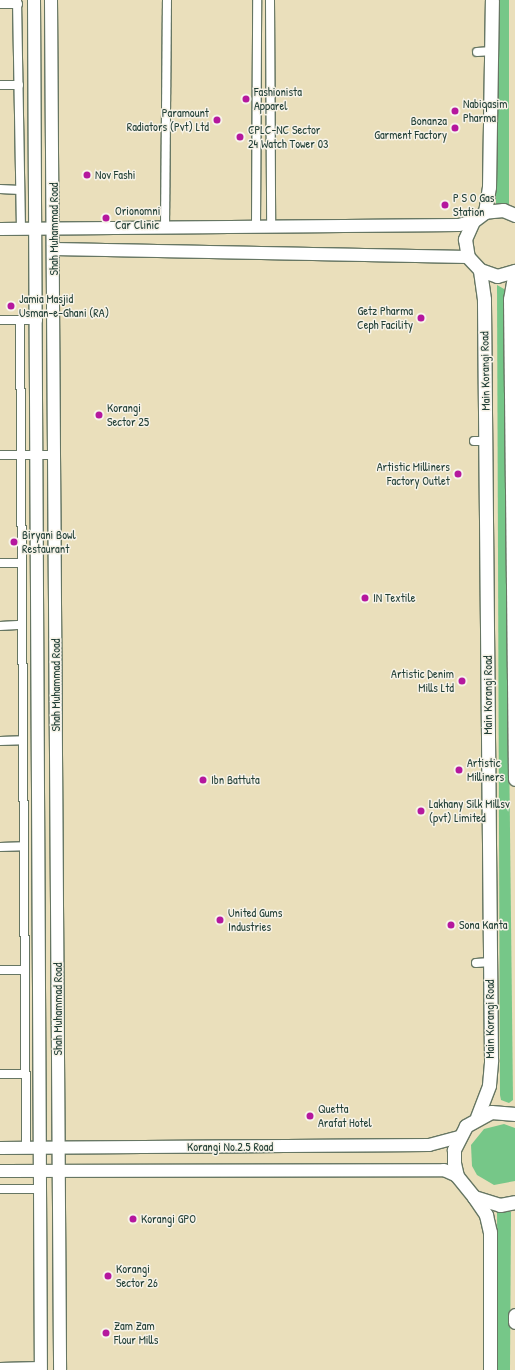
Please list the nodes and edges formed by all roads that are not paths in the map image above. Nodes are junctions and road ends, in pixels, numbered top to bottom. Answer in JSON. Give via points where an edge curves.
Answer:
{"nodes":[{"id":1,"x":34,"y":0,"type":"edge"},
{"id":2,"x":51,"y":0,"type":"edge"},
{"id":3,"x":167,"y":0,"type":"edge"},
{"id":4,"x":257,"y":0,"type":"edge"},
{"id":5,"x":270,"y":0,"type":"edge"},
{"id":6,"x":492,"y":0,"type":"edge"},
{"id":7,"x":18,"y":2,"type":"edge"},
{"id":8,"x":0,"y":4,"type":"edge"},
{"id":9,"x":492,"y":51,"type":"junction"},
{"id":10,"x":477,"y":52,"type":"dead end"},
{"id":11,"x":0,"y":85,"type":"edge"},
{"id":12,"x":19,"y":85,"type":"junction"},
{"id":13,"x":272,"y":142,"type":"junction"},
{"id":14,"x":257,"y":143,"type":"junction"},
{"id":15,"x":0,"y":189,"type":"edge"},
{"id":16,"x":20,"y":190,"type":"junction"},
{"id":17,"x":515,"y":211,"type":"edge"},
{"id":18,"x":485,"y":212,"type":"junction"},
{"id":19,"x":473,"y":222,"type":"junction"},
{"id":20,"x":256,"y":226,"type":"junction"},
{"id":21,"x":271,"y":226,"type":"junction"},
{"id":22,"x":165,"y":227,"type":"junction"},
{"id":23,"x":21,"y":228,"type":"junction"},
{"id":24,"x":37,"y":228,"type":"junction"},
{"id":25,"x":54,"y":228,"type":"junction"},
{"id":26,"x":0,"y":229,"type":"edge"},
{"id":27,"x":54,"y":249,"type":"junction"},
{"id":28,"x":468,"y":257,"type":"junction"},
{"id":29,"x":480,"y":270,"type":"junction"},
{"id":30,"x":515,"y":271,"type":"edge"},
{"id":31,"x":0,"y":320,"type":"edge"},
{"id":32,"x":20,"y":320,"type":"junction"},
{"id":33,"x":38,"y":320,"type":"junction"},
{"id":34,"x":0,"y":455,"type":"edge"},
{"id":35,"x":21,"y":455,"type":"junction"},
{"id":36,"x":38,"y":455,"type":"junction"},
{"id":37,"x":54,"y":455,"type":"junction"},
{"id":38,"x":0,"y":563,"type":"edge"},
{"id":39,"x":22,"y":563,"type":"junction"},
{"id":40,"x":22,"y":625,"type":"junction"},
{"id":41,"x":0,"y":626,"type":"edge"},
{"id":42,"x":39,"y":729,"type":"junction"},
{"id":43,"x":56,"y":729,"type":"junction"},
{"id":44,"x":23,"y":740,"type":"junction"},
{"id":45,"x":0,"y":741,"type":"edge"},
{"id":46,"x":515,"y":780,"type":"edge"},
{"id":47,"x":24,"y":846,"type":"junction"},
{"id":48,"x":0,"y":847,"type":"edge"},
{"id":49,"x":490,"y":962,"type":"junction"},
{"id":50,"x":476,"y":963,"type":"dead end"},
{"id":51,"x":0,"y":970,"type":"edge"},
{"id":52,"x":25,"y":970,"type":"junction"},
{"id":53,"x":0,"y":1074,"type":"edge"},
{"id":54,"x":26,"y":1074,"type":"junction"},
{"id":55,"x":515,"y":1114,"type":"edge"},
{"id":56,"x":477,"y":1117,"type":"junction"},
{"id":57,"x":459,"y":1137,"type":"junction"},
{"id":58,"x":59,"y":1147,"type":"junction"},
{"id":59,"x":0,"y":1148,"type":"edge"},
{"id":60,"x":26,"y":1148,"type":"junction"},
{"id":61,"x":41,"y":1148,"type":"junction"},
{"id":62,"x":0,"y":1171,"type":"edge"},
{"id":63,"x":41,"y":1171,"type":"junction"},
{"id":64,"x":59,"y":1171,"type":"junction"},
{"id":65,"x":458,"y":1176,"type":"junction"},
{"id":66,"x":0,"y":1189,"type":"edge"},
{"id":67,"x":41,"y":1189,"type":"junction"},
{"id":68,"x":474,"y":1197,"type":"junction"},
{"id":69,"x":515,"y":1202,"type":"edge"},
{"id":70,"x":515,"y":1315,"type":"edge"},
{"id":71,"x":515,"y":1322,"type":"edge"},
{"id":72,"x":0,"y":1367,"type":"edge"},
{"id":73,"x":21,"y":1368,"type":"edge"},
{"id":74,"x":41,"y":1368,"type":"edge"},
{"id":75,"x":60,"y":1370,"type":"edge"},
{"id":76,"x":490,"y":1370,"type":"edge"}],
"edges":[{"from":1,"to":24,"type":"street","name":"Shah Muhammad Road"},
{"from":2,"to":25,"type":"street","name":"Shah Muhammad Road"},
{"from":3,"to":22,"type":"street"},
{"from":4,"to":14,"type":"street"},
{"from":5,"to":13,"type":"street"},
{"from":6,"to":9,"type":"main road"},
{"from":7,"to":8,"type":"street"},
{"from":7,"to":12,"type":"street"},
{"from":9,"to":10,"type":"street"},
{"from":9,"to":18,"type":"main road","via":[[489,187]]},
{"from":11,"to":12,"type":"street"},
{"from":12,"to":16,"type":"street"},
{"from":13,"to":14,"type":"street"},
{"from":13,"to":21,"type":"street"},
{"from":14,"to":20,"type":"street"},
{"from":15,"to":16,"type":"street"},
{"from":16,"to":23,"type":"street"},
{"from":17,"to":18,"type":"main road"},
{"from":18,"to":19,"type":"main road"},
{"from":19,"to":21,"type":"street","via":[[459,225]]},
{"from":19,"to":28,"type":"main road","via":[[465,239]]},
{"from":20,"to":21,"type":"street"},
{"from":20,"to":22,"type":"street"},
{"from":22,"to":25,"type":"street"},
{"from":23,"to":24,"type":"street"},
{"from":23,"to":26,"type":"street"},
{"from":24,"to":25,"type":"street"},
{"from":24,"to":27,"type":"street"},
{"from":24,"to":33,"type":"street","name":"Shah Muhammad Road"},
{"from":25,"to":27,"type":"street","name":"Shah Muhammad Road"},
{"from":27,"to":28,"type":"street"},
{"from":27,"to":37,"type":"street","name":"Shah Muhammad Road"},
{"from":28,"to":29,"type":"main road"},
{"from":29,"to":30,"type":"main road","via":[[497,276]]},
{"from":29,"to":49,"type":"main road","name":"Main Korangi Road","via":[[484,299],[480,441]]},
{"from":30,"to":46,"type":"main road","via":[[510,299]]},
{"from":31,"to":32,"type":"street"},
{"from":32,"to":33,"type":"street"},
{"from":32,"to":35,"type":"street"},
{"from":33,"to":36,"type":"street","name":"Shah Muhammad Road"},
{"from":34,"to":35,"type":"street"},
{"from":35,"to":36,"type":"street"},
{"from":35,"to":39,"type":"street"},
{"from":36,"to":37,"type":"street"},
{"from":36,"to":42,"type":"street","name":"Shah Muhammad Road"},
{"from":37,"to":43,"type":"street","name":"Shah Muhammad Road"},
{"from":38,"to":39,"type":"street"},
{"from":39,"to":40,"type":"street"},
{"from":40,"to":41,"type":"street"},
{"from":40,"to":44,"type":"street"},
{"from":42,"to":43,"type":"street"},
{"from":42,"to":61,"type":"street","name":"Shah Muhammad Road"},
{"from":43,"to":58,"type":"street","name":"Shah Muhammad Road"},
{"from":44,"to":45,"type":"street"},
{"from":44,"to":47,"type":"street"},
{"from":47,"to":48,"type":"street"},
{"from":47,"to":52,"type":"street"},
{"from":49,"to":50,"type":"street"},
{"from":49,"to":56,"type":"main road","name":"Main Korangi Road","via":[[489,1085]]},
{"from":51,"to":52,"type":"street"},
{"from":52,"to":54,"type":"street"},
{"from":53,"to":54,"type":"street"},
{"from":54,"to":60,"type":"street"},
{"from":55,"to":56,"type":"main road","via":[[491,1112]]},
{"from":56,"to":57,"type":"main road"},
{"from":57,"to":58,"type":"street","name":"Korangi No.2.5 Road","via":[[415,1145]]},
{"from":57,"to":65,"type":"main road","via":[[454,1163]]},
{"from":58,"to":61,"type":"street","name":"Korangi No.2.5 Road"},
{"from":58,"to":64,"type":"street","name":"Shah Muhammad Road"},
{"from":59,"to":60,"type":"street","name":"Korangi No.2.5 Road"},
{"from":60,"to":61,"type":"street","name":"Korangi No.2.5 Road"},
{"from":61,"to":63,"type":"street","name":"Shah Muhammad Road"},
{"from":62,"to":63,"type":"street","name":"Korangi No.2.5 Road"},
{"from":63,"to":64,"type":"street","name":"Korangi No.2.5 Road"},
{"from":63,"to":67,"type":"street","name":"Shah Muhammad Road"},
{"from":64,"to":65,"type":"street","name":"Korangi No.2.5 Road","via":[[437,1170]]},
{"from":64,"to":75,"type":"street","name":"Shah Muhammad Road"},
{"from":65,"to":68,"type":"main road"},
{"from":66,"to":67,"type":"street"},
{"from":67,"to":74,"type":"street","name":"Shah Muhammad Road"},
{"from":68,"to":69,"type":"main road","via":[[500,1205]]},
{"from":68,"to":76,"type":"main road","via":[[486,1215],[490,1232]]},
{"from":70,"to":71,"type":"main road"},
{"from":72,"to":73,"type":"street"},
{"from":73,"to":74,"type":"street"}]}
